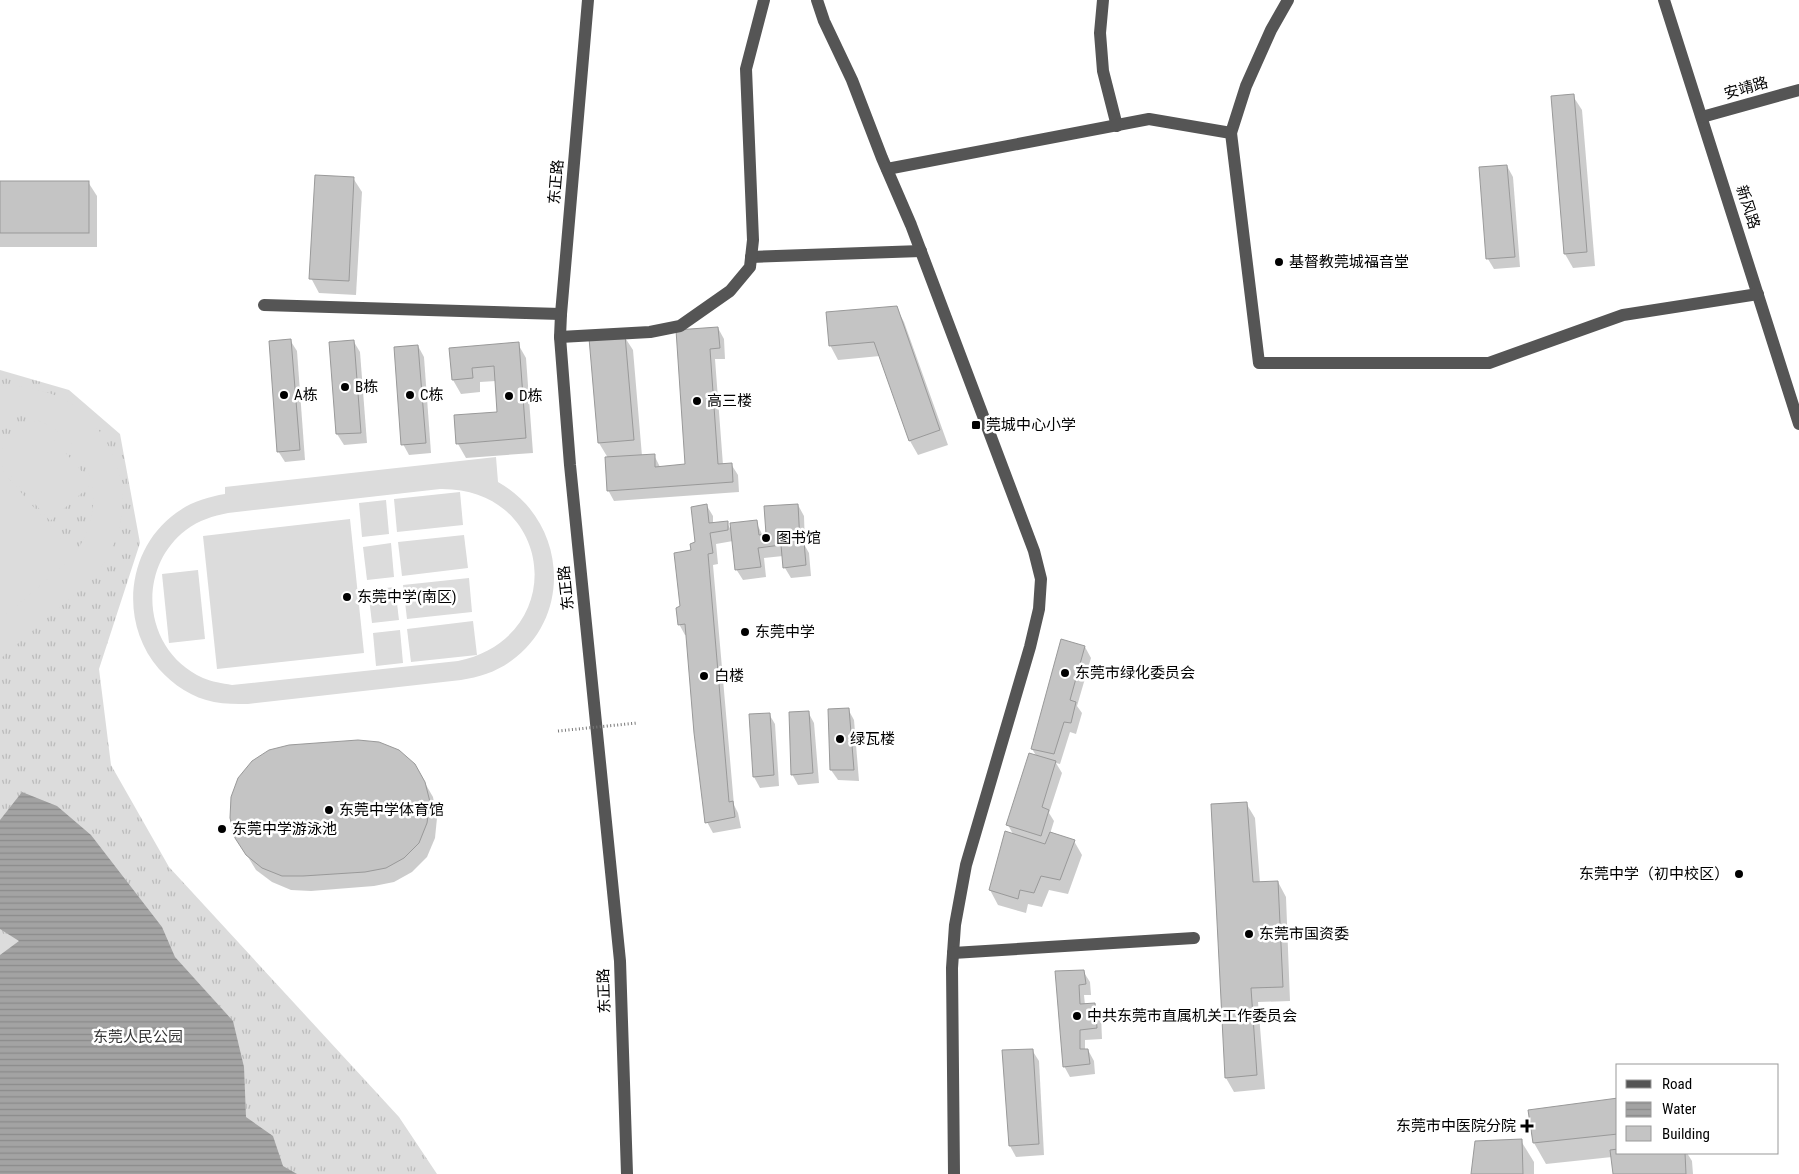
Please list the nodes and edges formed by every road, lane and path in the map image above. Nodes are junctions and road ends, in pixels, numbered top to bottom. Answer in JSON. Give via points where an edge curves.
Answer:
{"nodes":[{"id":1,"x":588,"y":0,"type":"edge"},
{"id":2,"x":764,"y":0,"type":"edge"},
{"id":3,"x":816,"y":0,"type":"edge"},
{"id":4,"x":1103,"y":0,"type":"edge"},
{"id":5,"x":1288,"y":0,"type":"edge"},
{"id":6,"x":1664,"y":0,"type":"edge"},
{"id":7,"x":1799,"y":90,"type":"edge"},
{"id":8,"x":1702,"y":117,"type":"junction"},
{"id":9,"x":1117,"y":126,"type":"junction"},
{"id":10,"x":1231,"y":134,"type":"junction"},
{"id":11,"x":887,"y":169,"type":"junction"},
{"id":12,"x":921,"y":251,"type":"junction"},
{"id":13,"x":751,"y":257,"type":"junction"},
{"id":14,"x":1758,"y":294,"type":"junction"},
{"id":15,"x":264,"y":305,"type":"dead end"},
{"id":16,"x":561,"y":314,"type":"junction"},
{"id":17,"x":560,"y":337,"type":"junction"},
{"id":18,"x":1799,"y":424,"type":"edge"},
{"id":19,"x":637,"y":723,"type":"dead end"},
{"id":20,"x":558,"y":731,"type":"dead end"},
{"id":21,"x":1194,"y":938,"type":"dead end"},
{"id":22,"x":953,"y":953,"type":"junction"},
{"id":23,"x":627,"y":1174,"type":"edge"},
{"id":24,"x":954,"y":1174,"type":"edge"}],
"edges":[{"from":1,"to":16,"type":"street","name":"东正路"},
{"from":2,"to":13,"type":"street","via":[[746,69],[753,230]]},
{"from":3,"to":11,"type":"street"},
{"from":4,"to":9,"type":"street","via":[[1100,33],[1104,71]]},
{"from":5,"to":10,"type":"street","via":[[1246,86]]},
{"from":6,"to":8,"type":"street","name":"新风路"},
{"from":7,"to":8,"type":"street","name":"安靖路"},
{"from":8,"to":14,"type":"street","name":"新风路"},
{"from":9,"to":10,"type":"street","via":[[1149,120]]},
{"from":9,"to":11,"type":"street"},
{"from":10,"to":14,"type":"street","via":[[1259,363],[1488,364],[1623,315]]},
{"from":11,"to":12,"type":"street"},
{"from":12,"to":13,"type":"street"},
{"from":12,"to":22,"type":"street","via":[[1034,551],[1041,579],[1039,608],[1030,647],[966,865]]},
{"from":13,"to":17,"type":"street","via":[[750,267],[730,291],[680,326],[650,332]]},
{"from":14,"to":18,"type":"street","name":"新风路"},
{"from":15,"to":16,"type":"street"},
{"from":16,"to":17,"type":"street","name":"东正路"},
{"from":17,"to":23,"type":"street","name":"东正路","via":[[620,961]]},
{"from":19,"to":20,"type":"path","bridge":true},
{"from":21,"to":22,"type":"street"},
{"from":22,"to":24,"type":"street"}]}
